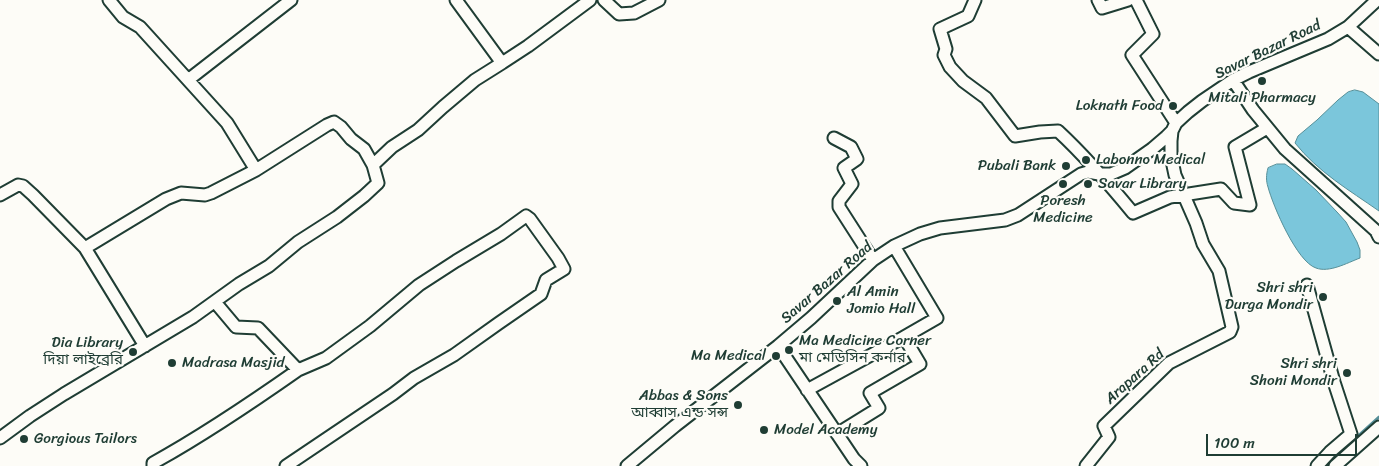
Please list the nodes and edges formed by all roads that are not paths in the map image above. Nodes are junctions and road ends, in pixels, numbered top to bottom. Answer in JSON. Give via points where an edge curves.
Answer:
{"nodes":[{"id":1,"x":109,"y":0,"type":"edge"},
{"id":2,"x":291,"y":0,"type":"edge"},
{"id":3,"x":456,"y":0,"type":"edge"},
{"id":4,"x":590,"y":0,"type":"edge"},
{"id":5,"x":604,"y":0,"type":"edge"},
{"id":6,"x":659,"y":0,"type":"edge"},
{"id":7,"x":975,"y":0,"type":"edge"},
{"id":8,"x":1098,"y":0,"type":"edge"},
{"id":9,"x":1128,"y":0,"type":"edge"},
{"id":10,"x":1136,"y":0,"type":"edge"},
{"id":11,"x":1377,"y":0,"type":"edge"},
{"id":12,"x":1348,"y":27,"type":"junction"},
{"id":13,"x":1379,"y":54,"type":"edge"},
{"id":14,"x":502,"y":63,"type":"junction"},
{"id":15,"x":188,"y":80,"type":"junction"},
{"id":16,"x":1233,"y":80,"type":"junction"},
{"id":17,"x":1174,"y":127,"type":"junction"},
{"id":18,"x":1267,"y":128,"type":"junction"},
{"id":19,"x":834,"y":138,"type":"dead end"},
{"id":20,"x":373,"y":165,"type":"junction"},
{"id":21,"x":256,"y":170,"type":"junction"},
{"id":22,"x":1099,"y":174,"type":"junction"},
{"id":23,"x":0,"y":195,"type":"edge"},
{"id":24,"x":1182,"y":195,"type":"junction"},
{"id":25,"x":1379,"y":237,"type":"edge"},
{"id":26,"x":894,"y":246,"type":"junction"},
{"id":27,"x":85,"y":248,"type":"junction"},
{"id":28,"x":873,"y":260,"type":"junction"},
{"id":29,"x":1307,"y":285,"type":"dead end"},
{"id":30,"x":215,"y":302,"type":"junction"},
{"id":31,"x":904,"y":337,"type":"junction"},
{"id":32,"x":145,"y":346,"type":"junction"},
{"id":33,"x":778,"y":346,"type":"junction"},
{"id":34,"x":298,"y":370,"type":"junction"},
{"id":35,"x":807,"y":390,"type":"junction"},
{"id":36,"x":1379,"y":426,"type":"edge"},
{"id":37,"x":837,"y":434,"type":"junction"},
{"id":38,"x":0,"y":438,"type":"edge"},
{"id":39,"x":153,"y":466,"type":"edge"},
{"id":40,"x":286,"y":466,"type":"edge"},
{"id":41,"x":627,"y":466,"type":"edge"},
{"id":42,"x":861,"y":466,"type":"edge"},
{"id":43,"x":1086,"y":466,"type":"edge"},
{"id":44,"x":1316,"y":466,"type":"edge"},
{"id":45,"x":1335,"y":466,"type":"edge"}],
"edges":[{"from":1,"to":15,"type":"street","via":[[123,17],[140,27]]},
{"from":2,"to":15,"type":"street"},
{"from":3,"to":14,"type":"street"},
{"from":4,"to":14,"type":"street"},
{"from":5,"to":6,"type":"street","via":[[619,14],[634,13]]},
{"from":7,"to":22,"type":"street","via":[[968,16],[940,29],[946,48],[944,55],[950,67],[986,98],[1015,136],[1058,131]]},
{"from":8,"to":9,"type":"street","via":[[1102,8]]},
{"from":10,"to":17,"type":"street","via":[[1153,34],[1132,54]]},
{"from":11,"to":12,"type":"street","name":"Savar Bazar Road"},
{"from":12,"to":13,"type":"street"},
{"from":12,"to":16,"type":"street","name":"Savar Bazar Road","via":[[1328,39]]},
{"from":14,"to":20,"type":"street","via":[[475,80]]},
{"from":15,"to":21,"type":"street","via":[[227,123]]},
{"from":16,"to":17,"type":"street","name":"Savar Bazar Road","via":[[1188,112]]},
{"from":16,"to":18,"type":"street"},
{"from":17,"to":22,"type":"street","name":"Savar Bazar Road","via":[[1152,149],[1125,168],[1111,174]]},
{"from":17,"to":24,"type":"street","name":"Arapara Rd","via":[[1171,156]]},
{"from":18,"to":24,"type":"street","via":[[1235,147],[1250,205],[1234,203],[1220,189]]},
{"from":18,"to":25,"type":"street","via":[[1295,159]]},
{"from":19,"to":28,"type":"street","via":[[851,147],[857,159],[844,168],[852,184],[839,201],[839,207]]},
{"from":20,"to":21,"type":"street","via":[[364,149],[334,122]]},
{"from":20,"to":30,"type":"street","via":[[378,182],[364,196]]},
{"from":21,"to":27,"type":"street","via":[[211,194],[181,194],[166,199]]},
{"from":22,"to":24,"type":"street","via":[[1133,213]]},
{"from":22,"to":26,"type":"street","name":"Savar Bazar Road","via":[[1081,174],[1005,220],[940,228]]},
{"from":23,"to":27,"type":"street","via":[[18,185],[23,186]]},
{"from":24,"to":43,"type":"street","name":"Arapara Rd","via":[[1203,244],[1219,271],[1232,327],[1230,332],[1169,363],[1104,426],[1109,437]]},
{"from":26,"to":28,"type":"street","name":"Savar Bazar Road"},
{"from":26,"to":31,"type":"street","via":[[937,318]]},
{"from":27,"to":32,"type":"street"},
{"from":28,"to":33,"type":"street","name":"Savar Bazar Road"},
{"from":29,"to":44,"type":"street","via":[[1351,434]]},
{"from":30,"to":32,"type":"street"},
{"from":30,"to":34,"type":"street","via":[[236,327],[258,328]]},
{"from":31,"to":35,"type":"street"},
{"from":31,"to":37,"type":"street","via":[[920,364],[870,393],[878,408]]},
{"from":32,"to":38,"type":"street","via":[[64,394]]},
{"from":33,"to":35,"type":"street"},
{"from":33,"to":41,"type":"street","name":"Savar Bazar Road"},
{"from":34,"to":39,"type":"street"},
{"from":34,"to":40,"type":"street","via":[[326,358],[419,285],[526,216],[564,269],[546,280],[541,294]]},
{"from":35,"to":37,"type":"street"},
{"from":36,"to":45,"type":"street"},
{"from":37,"to":42,"type":"street"}]}
